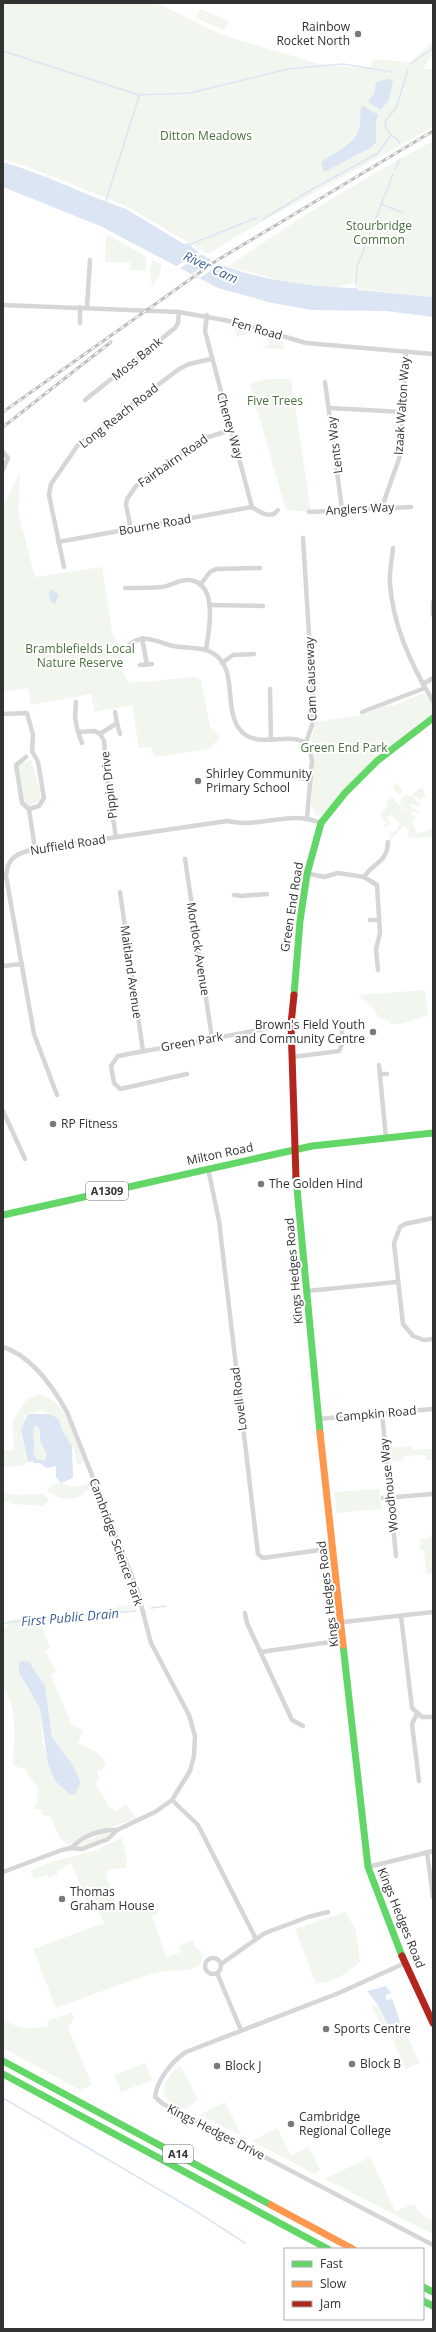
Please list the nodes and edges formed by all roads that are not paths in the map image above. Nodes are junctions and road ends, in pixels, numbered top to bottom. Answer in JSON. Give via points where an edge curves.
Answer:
{"nodes":[{"id":1,"x":90,"y":260,"type":"dead end"},
{"id":2,"x":3,"y":305,"type":"edge"},
{"id":3,"x":80,"y":307,"type":"junction"},
{"id":4,"x":87,"y":307,"type":"junction"},
{"id":5,"x":179,"y":312,"type":"junction"},
{"id":6,"x":206,"y":315,"type":"junction"},
{"id":7,"x":80,"y":323,"type":"dead end"},
{"id":8,"x":406,"y":351,"type":"junction"},
{"id":9,"x":433,"y":354,"type":"edge"},
{"id":10,"x":211,"y":359,"type":"junction"},
{"id":11,"x":326,"y":382,"type":"dead end"},
{"id":12,"x":85,"y":400,"type":"dead end"},
{"id":13,"x":330,"y":408,"type":"junction"},
{"id":14,"x":402,"y":412,"type":"junction"},
{"id":15,"x":231,"y":430,"type":"junction"},
{"id":16,"x":3,"y":452,"type":"edge"},
{"id":17,"x":5,"y":464,"type":"edge"},
{"id":18,"x":3,"y":470,"type":"edge"},
{"id":19,"x":252,"y":507,"type":"junction"},
{"id":20,"x":382,"y":507,"type":"junction"},
{"id":21,"x":411,"y":507,"type":"dead end"},
{"id":22,"x":342,"y":509,"type":"junction"},
{"id":23,"x":278,"y":510,"type":"dead end"},
{"id":24,"x":309,"y":512,"type":"dead end"},
{"id":25,"x":131,"y":529,"type":"junction"},
{"id":26,"x":304,"y":538,"type":"dead end"},
{"id":27,"x":58,"y":542,"type":"junction"},
{"id":28,"x":393,"y":548,"type":"dead end"},
{"id":29,"x":64,"y":568,"type":"dead end"},
{"id":30,"x":260,"y":568,"type":"dead end"},
{"id":31,"x":200,"y":585,"type":"junction"},
{"id":32,"x":125,"y":588,"type":"dead end"},
{"id":33,"x":433,"y":602,"type":"edge"},
{"id":34,"x":209,"y":605,"type":"junction"},
{"id":35,"x":263,"y":606,"type":"dead end"},
{"id":36,"x":433,"y":615,"type":"edge"},
{"id":37,"x":142,"y":638,"type":"junction"},
{"id":38,"x":128,"y":645,"type":"dead end"},
{"id":39,"x":206,"y":650,"type":"junction"},
{"id":40,"x":254,"y":654,"type":"dead end"},
{"id":41,"x":222,"y":662,"type":"junction"},
{"id":42,"x":147,"y":664,"type":"junction"},
{"id":43,"x":152,"y":664,"type":"dead end"},
{"id":44,"x":140,"y":666,"type":"dead end"},
{"id":45,"x":433,"y":678,"type":"edge"},
{"id":46,"x":424,"y":686,"type":"junction"},
{"id":47,"x":270,"y":688,"type":"dead end"},
{"id":48,"x":433,"y":701,"type":"edge"},
{"id":49,"x":76,"y":702,"type":"dead end"},
{"id":50,"x":32,"y":708,"type":"dead end"},
{"id":51,"x":115,"y":712,"type":"dead end"},
{"id":52,"x":362,"y":712,"type":"dead end"},
{"id":53,"x":27,"y":713,"type":"junction"},
{"id":54,"x":3,"y":714,"type":"edge"},
{"id":55,"x":433,"y":718,"type":"edge"},
{"id":56,"x":117,"y":724,"type":"junction"},
{"id":57,"x":78,"y":732,"type":"junction"},
{"id":58,"x":100,"y":734,"type":"junction"},
{"id":59,"x":120,"y":734,"type":"dead end"},
{"id":60,"x":271,"y":740,"type":"junction"},
{"id":61,"x":82,"y":743,"type":"dead end"},
{"id":62,"x":306,"y":743,"type":"junction"},
{"id":63,"x":26,"y":757,"type":"dead end"},
{"id":64,"x":11,"y":760,"type":"dead end"},
{"id":65,"x":16,"y":763,"type":"junction"},
{"id":66,"x":279,"y":777,"type":"dead end"},
{"id":67,"x":311,"y":779,"type":"junction"},
{"id":68,"x":29,"y":809,"type":"junction"},
{"id":69,"x":308,"y":818,"type":"junction"},
{"id":70,"x":321,"y":823,"type":"junction"},
{"id":71,"x":116,"y":837,"type":"junction"},
{"id":72,"x":388,"y":842,"type":"dead end"},
{"id":73,"x":35,"y":849,"type":"junction"},
{"id":74,"x":387,"y":851,"type":"junction"},
{"id":75,"x":393,"y":852,"type":"dead end"},
{"id":76,"x":185,"y":859,"type":"dead end"},
{"id":77,"x":304,"y":873,"type":"junction"},
{"id":78,"x":364,"y":878,"type":"junction"},
{"id":79,"x":120,"y":892,"type":"dead end"},
{"id":80,"x":267,"y":894,"type":"dead end"},
{"id":81,"x":234,"y":895,"type":"dead end"},
{"id":82,"x":370,"y":920,"type":"dead end"},
{"id":83,"x":379,"y":920,"type":"junction"},
{"id":84,"x":22,"y":964,"type":"junction"},
{"id":85,"x":3,"y":966,"type":"edge"},
{"id":86,"x":378,"y":970,"type":"dead end"},
{"id":87,"x":291,"y":1024,"type":"junction"},
{"id":88,"x":336,"y":1027,"type":"dead end"},
{"id":89,"x":212,"y":1038,"type":"junction"},
{"id":90,"x":143,"y":1051,"type":"junction"},
{"id":91,"x":292,"y":1057,"type":"junction"},
{"id":92,"x":380,"y":1065,"type":"dead end"},
{"id":93,"x":187,"y":1074,"type":"dead end"},
{"id":94,"x":380,"y":1074,"type":"junction"},
{"id":95,"x":387,"y":1074,"type":"dead end"},
{"id":96,"x":58,"y":1095,"type":"dead end"},
{"id":97,"x":3,"y":1110,"type":"edge"},
{"id":98,"x":433,"y":1133,"type":"edge"},
{"id":99,"x":386,"y":1138,"type":"junction"},
{"id":100,"x":295,"y":1150,"type":"junction"},
{"id":101,"x":25,"y":1159,"type":"dead end"},
{"id":102,"x":208,"y":1168,"type":"junction"},
{"id":103,"x":3,"y":1217,"type":"edge"},
{"id":104,"x":433,"y":1218,"type":"edge"},
{"id":105,"x":397,"y":1282,"type":"junction"},
{"id":106,"x":307,"y":1291,"type":"junction"},
{"id":107,"x":433,"y":1339,"type":"edge"},
{"id":108,"x":3,"y":1347,"type":"edge"},
{"id":109,"x":433,"y":1409,"type":"edge"},
{"id":110,"x":382,"y":1413,"type":"junction"},
{"id":111,"x":318,"y":1419,"type":"junction"},
{"id":112,"x":433,"y":1494,"type":"edge"},
{"id":113,"x":383,"y":1498,"type":"dead end"},
{"id":114,"x":392,"y":1498,"type":"junction"},
{"id":115,"x":334,"y":1548,"type":"junction"},
{"id":116,"x":396,"y":1556,"type":"dead end"},
{"id":117,"x":433,"y":1612,"type":"edge"},
{"id":118,"x":245,"y":1613,"type":"dead end"},
{"id":119,"x":401,"y":1616,"type":"junction"},
{"id":120,"x":343,"y":1622,"type":"junction"},
{"id":121,"x":345,"y":1640,"type":"junction"},
{"id":122,"x":261,"y":1652,"type":"junction"},
{"id":123,"x":417,"y":1714,"type":"junction"},
{"id":124,"x":433,"y":1717,"type":"edge"},
{"id":125,"x":303,"y":1726,"type":"dead end"},
{"id":126,"x":419,"y":1780,"type":"dead end"},
{"id":127,"x":172,"y":1800,"type":"junction"},
{"id":128,"x":117,"y":1830,"type":"junction"},
{"id":129,"x":71,"y":1848,"type":"junction"},
{"id":130,"x":433,"y":1851,"type":"edge"},
{"id":131,"x":427,"y":1852,"type":"junction"},
{"id":132,"x":368,"y":1867,"type":"junction"},
{"id":133,"x":3,"y":1872,"type":"edge"},
{"id":134,"x":433,"y":1897,"type":"edge"},
{"id":135,"x":328,"y":1912,"type":"dead end"},
{"id":136,"x":256,"y":1939,"type":"junction"},
{"id":137,"x":406,"y":1963,"type":"junction"},
{"id":138,"x":221,"y":1964,"type":"junction"},
{"id":139,"x":217,"y":1973,"type":"junction"},
{"id":140,"x":433,"y":2023,"type":"edge"},
{"id":141,"x":241,"y":2030,"type":"junction"},
{"id":142,"x":3,"y":2061,"type":"edge"},
{"id":143,"x":3,"y":2074,"type":"edge"},
{"id":144,"x":433,"y":2245,"type":"edge"},
{"id":145,"x":326,"y":2248,"type":"edge"},
{"id":146,"x":351,"y":2248,"type":"edge"},
{"id":147,"x":424,"y":2288,"type":"edge"},
{"id":148,"x":433,"y":2292,"type":"edge"},
{"id":149,"x":424,"y":2301,"type":"edge"},
{"id":150,"x":433,"y":2306,"type":"edge"}],
"edges":[{"from":1,"to":4,"type":"street"},
{"from":2,"to":3,"type":"street","name":"Fen Road"},
{"from":3,"to":4,"type":"street","name":"Fen Road"},
{"from":3,"to":7,"type":"street"},
{"from":4,"to":5,"type":"street","name":"Fen Road"},
{"from":5,"to":6,"type":"street","name":"Fen Road"},
{"from":5,"to":12,"type":"street","name":"Moss Bank","via":[[175,328]]},
{"from":6,"to":8,"type":"street","name":"Fen Road","via":[[306,343]]},
{"from":6,"to":10,"type":"street","name":"Cheney Way","via":[[205,331]]},
{"from":8,"to":9,"type":"street","name":"Fen Road"},
{"from":8,"to":14,"type":"street","name":"Izaak Walton Way"},
{"from":10,"to":15,"type":"street","name":"Cheney Way"},
{"from":10,"to":27,"type":"street","name":"Long Reach Road","via":[[178,369],[78,445],[49,490]]},
{"from":11,"to":13,"type":"street","name":"Lents Way"},
{"from":13,"to":14,"type":"street"},
{"from":13,"to":22,"type":"street","name":"Lents Way"},
{"from":14,"to":20,"type":"street","name":"Izaak Walton Way","via":[[400,456]]},
{"from":15,"to":19,"type":"street","name":"Cheney Way"},
{"from":15,"to":25,"type":"street","name":"Fairbairn Road","via":[[202,439],[136,486],[126,505]]},
{"from":16,"to":17,"type":"street","via":[[7,455]]},
{"from":17,"to":18,"type":"street"},
{"from":19,"to":23,"type":"street","via":[[269,515]]},
{"from":19,"to":25,"type":"street","name":"Bourne Road"},
{"from":20,"to":21,"type":"street","name":"Anglers Way"},
{"from":20,"to":22,"type":"street","name":"Anglers Way"},
{"from":22,"to":24,"type":"street","name":"Anglers Way"},
{"from":25,"to":27,"type":"street","name":"Bourne Road"},
{"from":26,"to":62,"type":"street","name":"Cam Causeway","via":[[313,699],[312,725]]},
{"from":27,"to":29,"type":"street","name":"Long Reach Road"},
{"from":28,"to":46,"type":"street","via":[[390,585],[395,614]]},
{"from":30,"to":31,"type":"street","via":[[216,569],[210,572]]},
{"from":31,"to":32,"type":"street","via":[[189,580],[178,580],[164,587]]},
{"from":31,"to":34,"type":"street","via":[[207,592]]},
{"from":33,"to":36,"type":"street"},
{"from":34,"to":35,"type":"street"},
{"from":34,"to":39,"type":"street"},
{"from":37,"to":38,"type":"street"},
{"from":37,"to":39,"type":"street","via":[[175,647]]},
{"from":37,"to":42,"type":"street"},
{"from":39,"to":41,"type":"street"},
{"from":40,"to":41,"type":"street","via":[[233,655]]},
{"from":41,"to":60,"type":"street","via":[[228,677],[238,727],[253,738]]},
{"from":42,"to":43,"type":"street"},
{"from":42,"to":44,"type":"street"},
{"from":45,"to":46,"type":"street"},
{"from":46,"to":48,"type":"street"},
{"from":46,"to":52,"type":"street"},
{"from":47,"to":60,"type":"street"},
{"from":49,"to":57,"type":"street","via":[[75,718]]},
{"from":50,"to":53,"type":"street"},
{"from":51,"to":56,"type":"street","name":"Pippin Drive"},
{"from":53,"to":54,"type":"street"},
{"from":53,"to":68,"type":"street","via":[[33,735],[32,751],[38,762],[44,798],[39,806]]},
{"from":55,"to":70,"type":"main road","name":"Green End Road","via":[[376,762],[345,793]]},
{"from":56,"to":58,"type":"street","name":"Pippin Drive"},
{"from":56,"to":59,"type":"street","name":"Pippin Drive"},
{"from":57,"to":58,"type":"street","name":"Pippin Drive","via":[[93,730]]},
{"from":57,"to":61,"type":"street"},
{"from":58,"to":71,"type":"street","name":"Pippin Drive","via":[[106,750],[108,788]]},
{"from":60,"to":62,"type":"street","via":[[299,740]]},
{"from":62,"to":67,"type":"street","via":[[312,754]]},
{"from":63,"to":65,"type":"street"},
{"from":64,"to":65,"type":"street"},
{"from":65,"to":68,"type":"street","via":[[22,803]]},
{"from":66,"to":67,"type":"street"},
{"from":67,"to":69,"type":"street"},
{"from":68,"to":73,"type":"street"},
{"from":69,"to":70,"type":"street","name":"Nuffield Road"},
{"from":69,"to":71,"type":"street","name":"Nuffield Road","via":[[244,823],[227,821]]},
{"from":70,"to":77,"type":"main road","name":"Green End Road"},
{"from":71,"to":73,"type":"street","name":"Nuffield Road"},
{"from":72,"to":74,"type":"street"},
{"from":73,"to":84,"type":"street","name":"Nuffield Road","via":[[17,854],[7,867]]},
{"from":74,"to":75,"type":"street"},
{"from":74,"to":78,"type":"street","via":[[384,859]]},
{"from":76,"to":89,"type":"street","name":"Mortlock Avenue"},
{"from":77,"to":78,"type":"street","via":[[324,877],[338,873]]},
{"from":77,"to":87,"type":"main road","name":"Green End Road"},
{"from":78,"to":83,"type":"street","via":[[374,881],[378,889]]},
{"from":79,"to":90,"type":"street","name":"Maitland Avenue"},
{"from":80,"to":81,"type":"street"},
{"from":82,"to":83,"type":"street"},
{"from":83,"to":86,"type":"street","via":[[380,933],[376,949]]},
{"from":84,"to":85,"type":"street"},
{"from":84,"to":96,"type":"street","name":"Nuffield Road","via":[[34,1034]]},
{"from":87,"to":89,"type":"street","name":"Green Park"},
{"from":87,"to":91,"type":"main road","name":"Green End Road"},
{"from":88,"to":91,"type":"street","via":[[345,1028],[339,1051]]},
{"from":89,"to":90,"type":"street","name":"Green Park"},
{"from":90,"to":93,"type":"street","name":"Green Park","via":[[116,1057],[111,1066],[118,1088],[124,1090]]},
{"from":91,"to":100,"type":"main road","name":"Green End Road"},
{"from":92,"to":94,"type":"street"},
{"from":94,"to":95,"type":"street"},
{"from":94,"to":99,"type":"street"},
{"from":97,"to":101,"type":"street"},
{"from":98,"to":99,"type":"main road","name":"Milton Road","number":"A1309"},
{"from":99,"to":100,"type":"main road","name":"Milton Road","number":"A1309"},
{"from":100,"to":102,"type":"main road","name":"Milton Road","number":"A1309"},
{"from":100,"to":106,"type":"main road","name":"Kings Hedges Road"},
{"from":102,"to":103,"type":"main road","name":"Milton Road","number":"A1309","via":[[15,1212]]},
{"from":102,"to":115,"type":"street","name":"Lovell Road","via":[[219,1221],[258,1554],[263,1558]]},
{"from":104,"to":105,"type":"street","via":[[410,1221],[400,1227],[396,1234],[394,1243]]},
{"from":105,"to":106,"type":"street"},
{"from":105,"to":107,"type":"street","via":[[405,1328],[419,1339]]},
{"from":106,"to":111,"type":"main road","name":"Kings Hedges Road"},
{"from":108,"to":127,"type":"street","name":"Cambridge Science Park","via":[[26,1361],[42,1375],[67,1412],[137,1589],[151,1643],[189,1716],[195,1736],[194,1756],[185,1782]]},
{"from":109,"to":110,"type":"street","name":"Campkin Road"},
{"from":110,"to":111,"type":"street","name":"Campkin Road"},
{"from":110,"to":114,"type":"street","name":"Woodhouse Way"},
{"from":111,"to":115,"type":"main road","name":"Kings Hedges Road"},
{"from":112,"to":114,"type":"street"},
{"from":113,"to":114,"type":"street"},
{"from":114,"to":116,"type":"street","name":"Woodhouse Way"},
{"from":115,"to":120,"type":"main road","name":"Kings Hedges Road"},
{"from":117,"to":119,"type":"street"},
{"from":118,"to":122,"type":"street"},
{"from":119,"to":120,"type":"street"},
{"from":119,"to":123,"type":"street","via":[[409,1692],[412,1708]]},
{"from":120,"to":121,"type":"main road","name":"Kings Hedges Road"},
{"from":121,"to":122,"type":"street"},
{"from":121,"to":132,"type":"main road","name":"Kings Hedges Road","via":[[357,1779]]},
{"from":122,"to":125,"type":"street","via":[[292,1720]]},
{"from":123,"to":124,"type":"street","via":[[422,1717]]},
{"from":123,"to":126,"type":"street","via":[[412,1724]]},
{"from":127,"to":128,"type":"street","name":"Cambridge Science Park","via":[[155,1812]]},
{"from":127,"to":136,"type":"street","via":[[198,1825]]},
{"from":128,"to":129,"type":"street","name":"Cambridge Science Park","via":[[104,1830],[85,1838]]},
{"from":128,"to":129,"type":"street","name":"Cambridge Science Park","via":[[108,1838],[82,1850]]},
{"from":129,"to":133,"type":"street","name":"Cambridge Science Park"},
{"from":130,"to":131,"type":"street"},
{"from":131,"to":132,"type":"street"},
{"from":131,"to":134,"type":"street"},
{"from":132,"to":137,"type":"main road","name":"Kings Hedges Road","via":[[380,1903]]},
{"from":135,"to":136,"type":"street","via":[[285,1925]]},
{"from":136,"to":138,"type":"street"},
{"from":137,"to":140,"type":"main road","name":"Kings Hedges Road"},
{"from":137,"to":141,"type":"street","name":"Kings Hedges Drive","via":[[339,1993]]},
{"from":138,"to":139,"type":"street","via":[[221,1970]]},
{"from":138,"to":139,"type":"street","via":[[214,1958],[206,1962],[207,1971]]},
{"from":139,"to":141,"type":"street"},
{"from":141,"to":144,"type":"street","name":"Kings Hedges Drive","via":[[186,2052],[176,2059],[155,2092],[158,2102]]},
{"from":142,"to":146,"type":"main road","number":"A14"},
{"from":143,"to":145,"type":"main road","number":"A14"},
{"from":147,"to":148,"type":"main road"},
{"from":149,"to":150,"type":"main road"}]}
